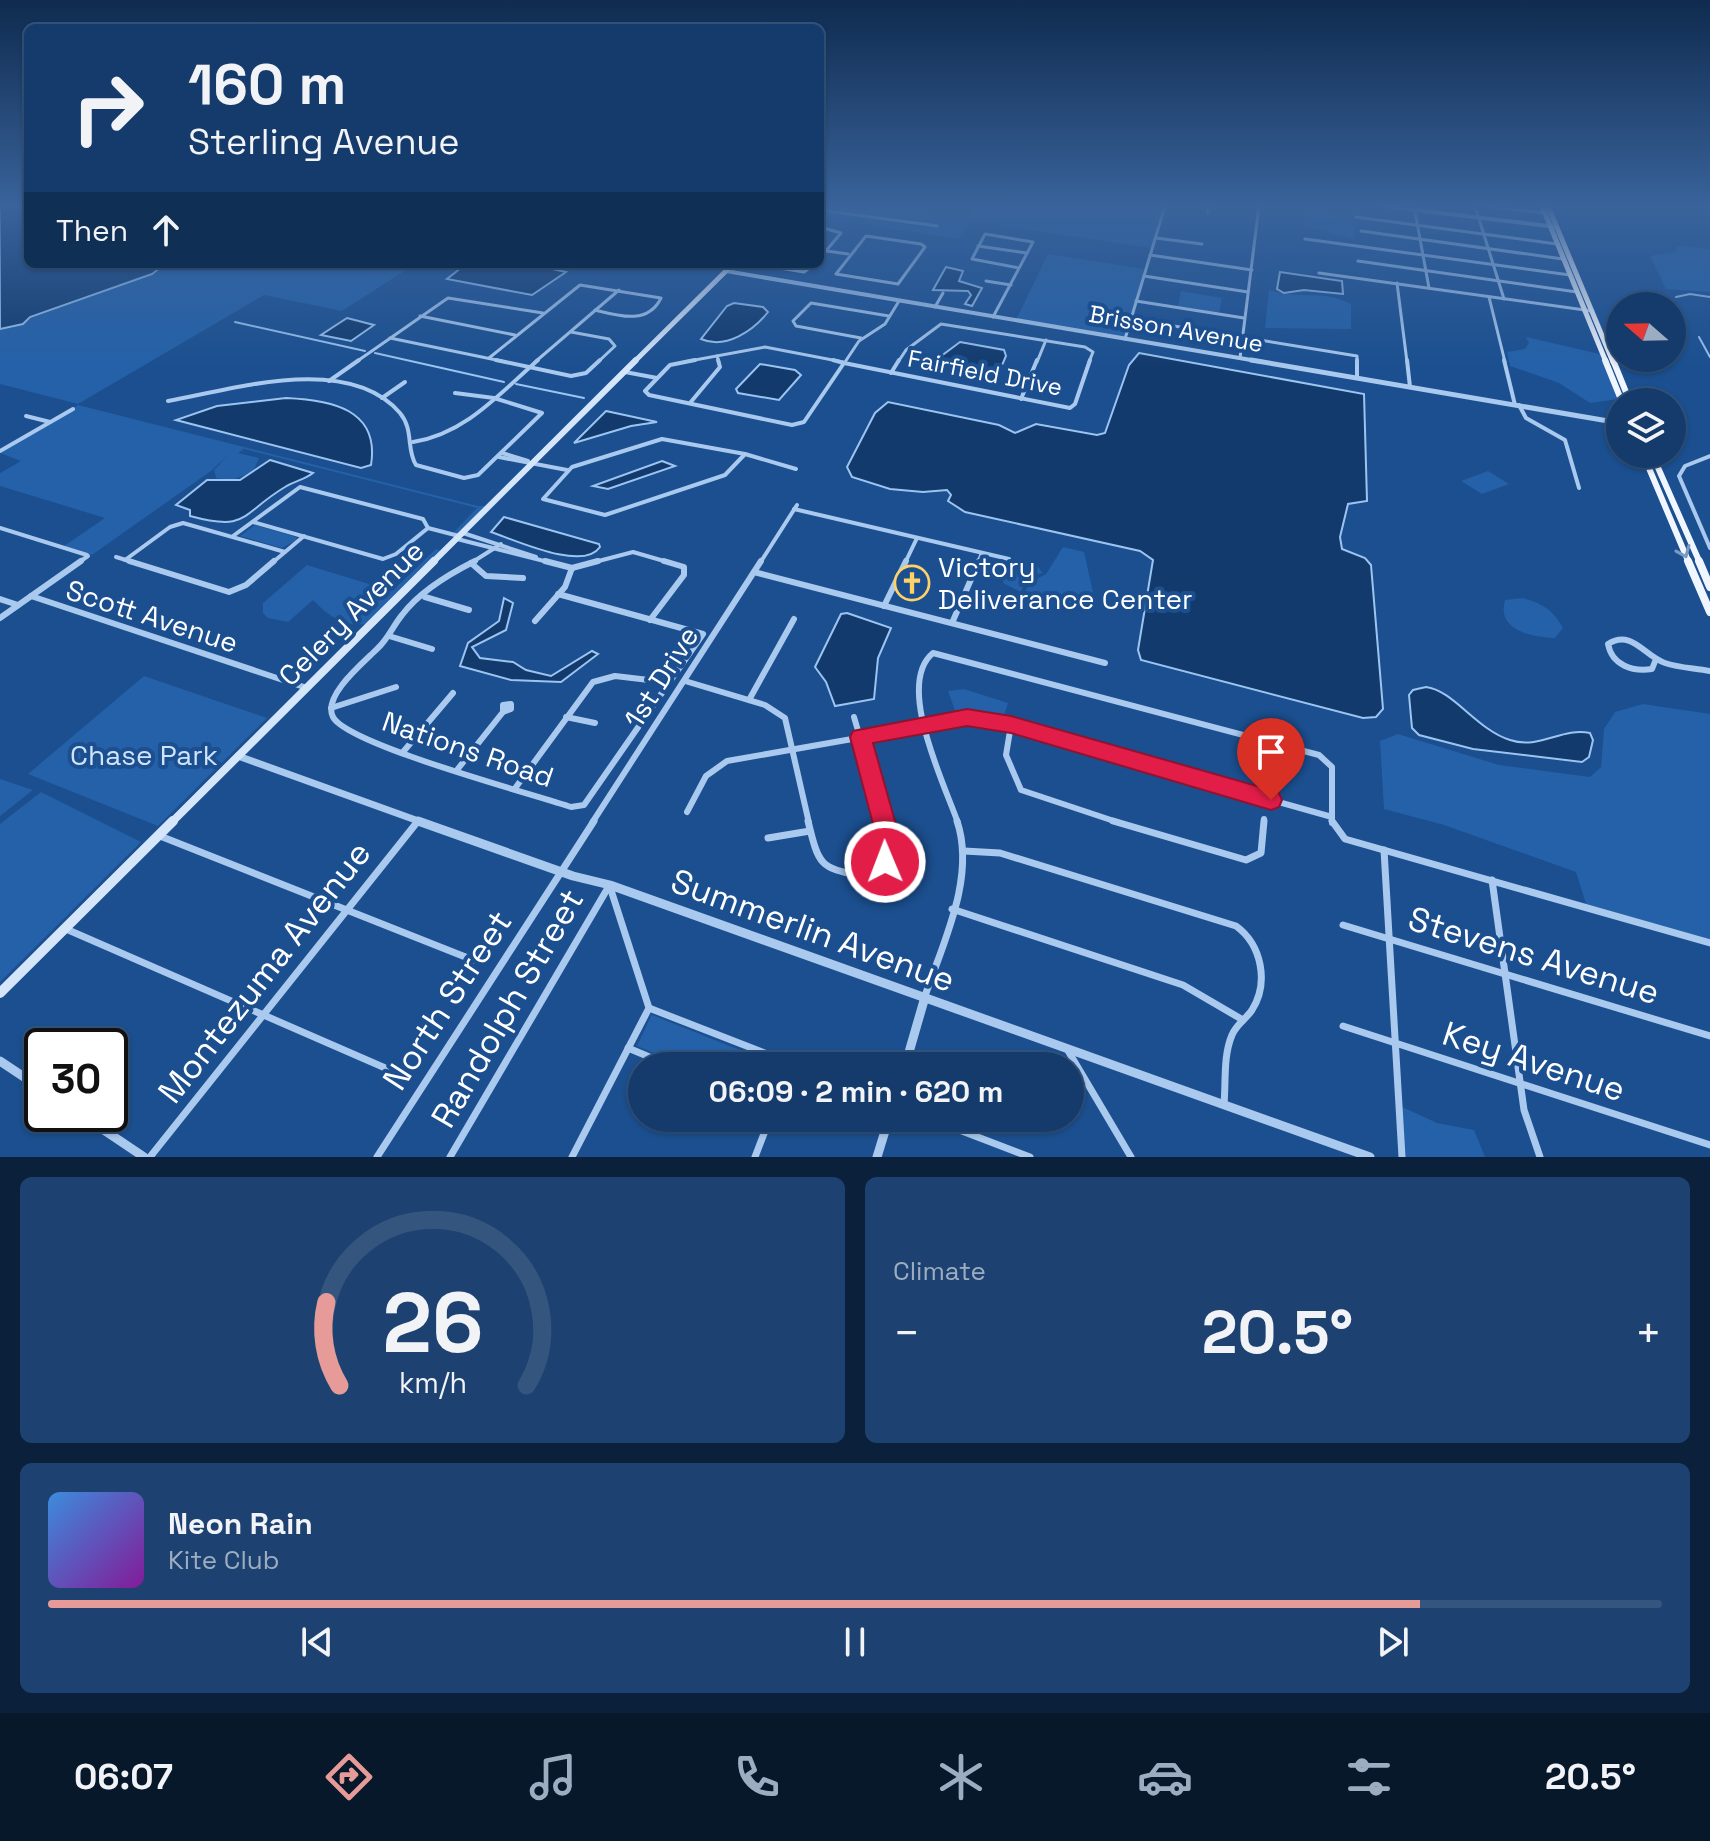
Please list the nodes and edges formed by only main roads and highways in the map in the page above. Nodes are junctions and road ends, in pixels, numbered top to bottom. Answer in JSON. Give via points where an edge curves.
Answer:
{"nodes":[{"id":1,"x":1563,"y":260,"type":"edge"},
{"id":2,"x":1564,"y":260,"type":"edge"},
{"id":3,"x":1570,"y":260,"type":"edge"},
{"id":4,"x":729,"y":268,"type":"edge"},
{"id":5,"x":1579,"y":280,"type":"junction"},
{"id":6,"x":1616,"y":388,"type":"edge"},
{"id":7,"x":1624,"y":388,"type":"edge"},
{"id":8,"x":1649,"y":468,"type":"edge"},
{"id":9,"x":1658,"y":468,"type":"edge"},
{"id":10,"x":1710,"y":587,"type":"edge"},
{"id":11,"x":1710,"y":612,"type":"edge"},
{"id":12,"x":0,"y":993,"type":"edge"}],
"edges":[{"from":1,"to":6,"type":"main road"},
{"from":2,"to":5,"type":"main road"},
{"from":3,"to":5,"type":"main road"},
{"from":4,"to":12,"type":"main road","name":"Celery Avenue"},
{"from":5,"to":7,"type":"main road"},
{"from":8,"to":11,"type":"main road","one_way":true},
{"from":9,"to":10,"type":"main road"}]}
